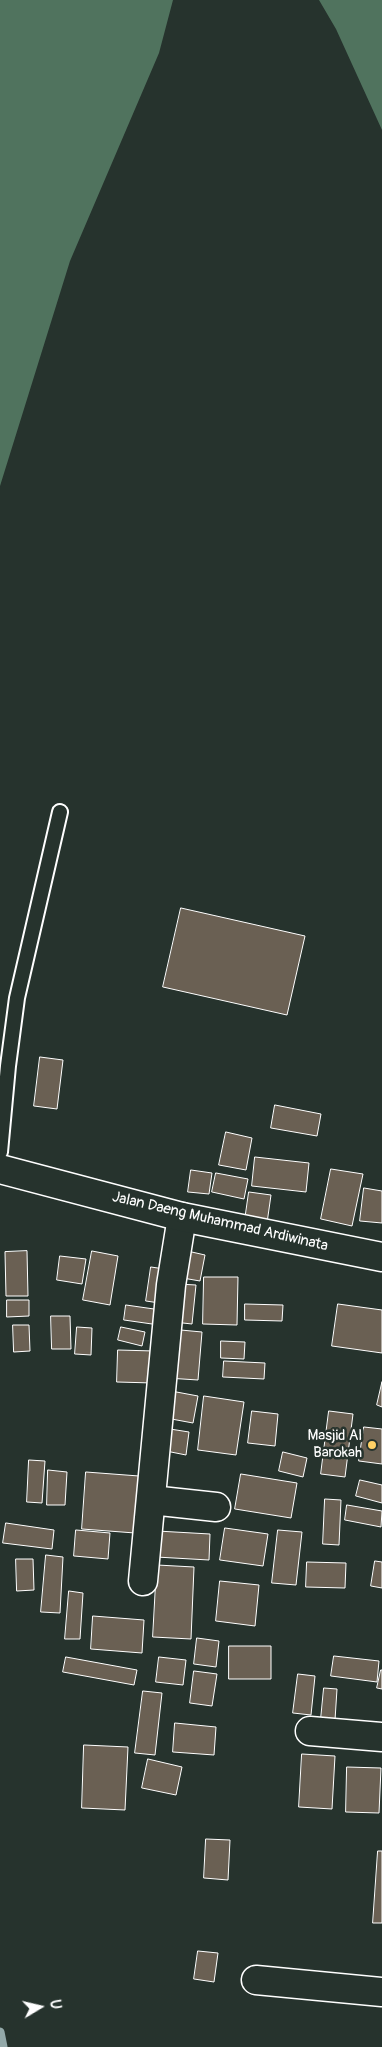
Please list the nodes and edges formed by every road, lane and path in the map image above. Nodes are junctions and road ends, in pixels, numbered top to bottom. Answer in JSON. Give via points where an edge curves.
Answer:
{"nodes":[{"id":1,"x":60,"y":812,"type":"dead end"},
{"id":2,"x":0,"y":1152,"type":"edge"},
{"id":3,"x":0,"y":1169,"type":"edge"},
{"id":4,"x":182,"y":1217,"type":"junction"},
{"id":5,"x":382,"y":1257,"type":"edge"},
{"id":6,"x":151,"y":1500,"type":"junction"},
{"id":7,"x":216,"y":1507,"type":"dead end"},
{"id":8,"x":143,"y":1581,"type":"dead end"},
{"id":9,"x":310,"y":1731,"type":"dead end"},
{"id":10,"x":382,"y":1736,"type":"edge"},
{"id":11,"x":256,"y":1980,"type":"dead end"},
{"id":12,"x":382,"y":1992,"type":"edge"}],
"edges":[{"from":1,"to":2,"type":"lane","via":[[17,998]]},
{"from":3,"to":4,"type":"street","name":"Jalan Daeng Muhammad Ardiwinata"},
{"from":4,"to":5,"type":"street","name":"Jalan Daeng Muhammad Ardiwinata"},
{"from":4,"to":6,"type":"street","via":[[171,1285]]},
{"from":6,"to":7,"type":"street"},
{"from":6,"to":8,"type":"street"},
{"from":9,"to":10,"type":"street"},
{"from":11,"to":12,"type":"street"}]}
